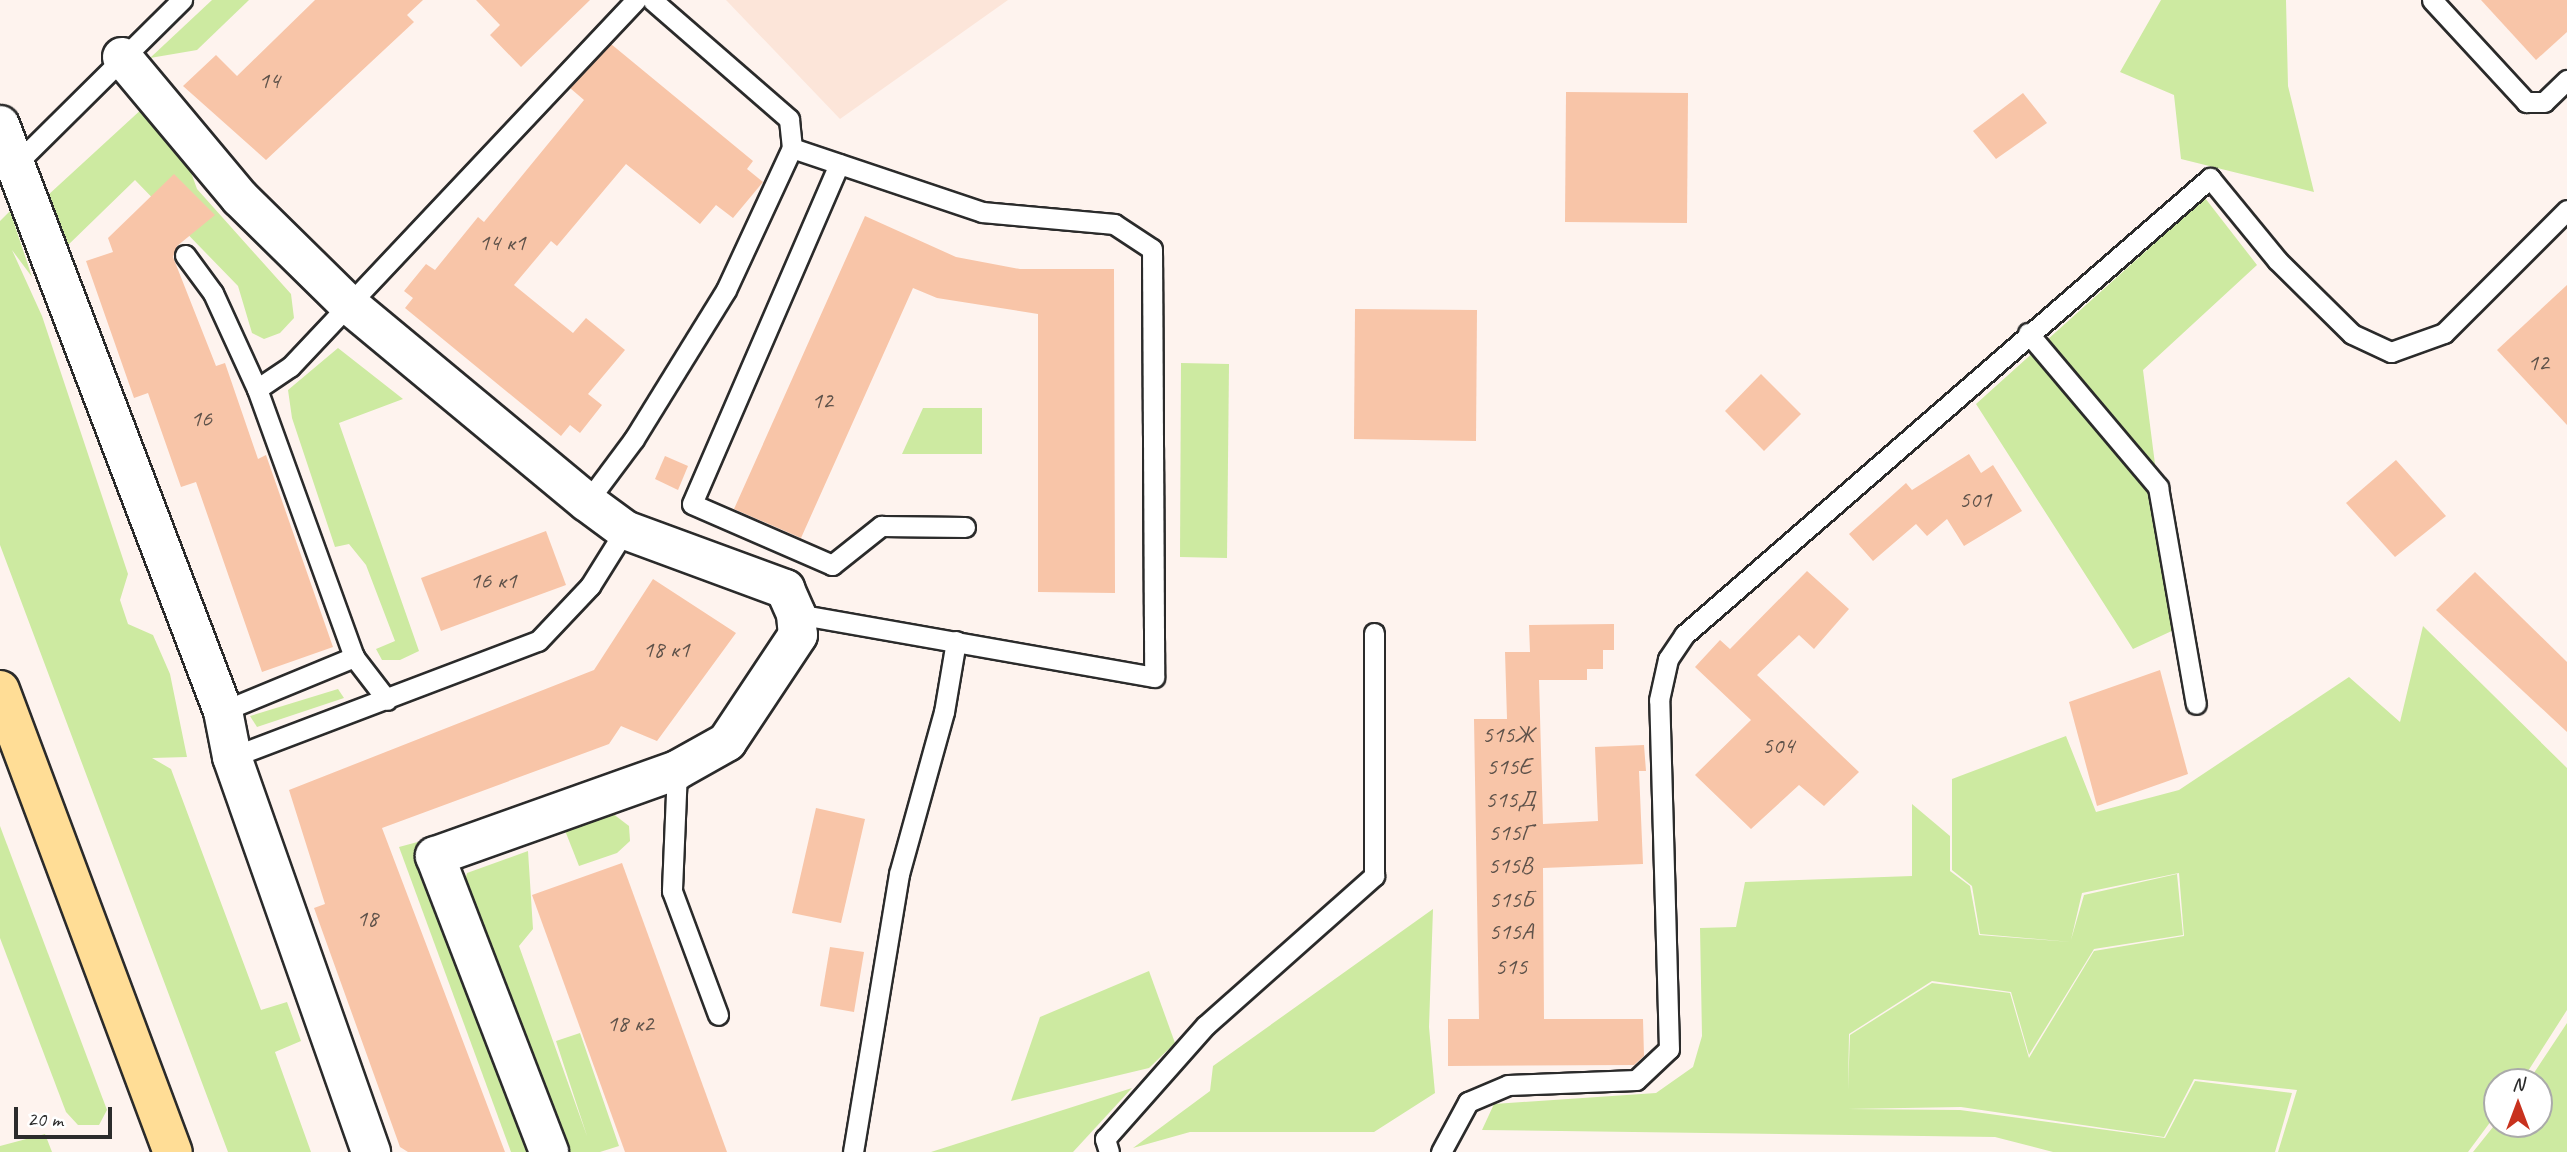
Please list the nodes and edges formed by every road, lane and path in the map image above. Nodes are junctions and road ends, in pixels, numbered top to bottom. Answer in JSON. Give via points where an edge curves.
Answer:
{"nodes":[{"id":1,"x":182,"y":0,"type":"edge"},
{"id":2,"x":636,"y":0,"type":"edge"},
{"id":3,"x":652,"y":0,"type":"edge"},
{"id":4,"x":2432,"y":0,"type":"edge"},
{"id":5,"x":122,"y":57,"type":"junction"},
{"id":6,"x":2567,"y":80,"type":"edge"},
{"id":7,"x":0,"y":125,"type":"edge"},
{"id":8,"x":792,"y":148,"type":"junction"},
{"id":9,"x":839,"y":164,"type":"junction"},
{"id":10,"x":8,"y":171,"type":"edge"},
{"id":11,"x":2567,"y":210,"type":"edge"},
{"id":12,"x":185,"y":255,"type":"dead end"},
{"id":13,"x":346,"y":302,"type":"junction"},
{"id":14,"x":2028,"y":333,"type":"junction"},
{"id":15,"x":257,"y":389,"type":"junction"},
{"id":16,"x":587,"y":502,"type":"junction"},
{"id":17,"x":965,"y":527,"type":"dead end"},
{"id":18,"x":625,"y":530,"type":"junction"},
{"id":19,"x":796,"y":614,"type":"junction"},
{"id":20,"x":1374,"y":633,"type":"dead end"},
{"id":21,"x":956,"y":641,"type":"junction"},
{"id":22,"x":354,"y":657,"type":"junction"},
{"id":23,"x":0,"y":690,"type":"edge"},
{"id":24,"x":387,"y":700,"type":"junction"},
{"id":25,"x":2196,"y":704,"type":"dead end"},
{"id":26,"x":223,"y":711,"type":"junction"},
{"id":27,"x":232,"y":757,"type":"junction"},
{"id":28,"x":677,"y":770,"type":"junction"},
{"id":29,"x":718,"y":1016,"type":"dead end"},
{"id":30,"x":173,"y":1152,"type":"edge"},
{"id":31,"x":371,"y":1152,"type":"edge"},
{"id":32,"x":549,"y":1152,"type":"edge"},
{"id":33,"x":853,"y":1152,"type":"edge"},
{"id":34,"x":1109,"y":1152,"type":"edge"},
{"id":35,"x":1441,"y":1152,"type":"edge"}],
"edges":[{"from":1,"to":5,"type":"lane"},
{"from":2,"to":13,"type":"lane"},
{"from":3,"to":8,"type":"lane","via":[[789,119]]},
{"from":4,"to":6,"type":"lane","via":[[2526,102],[2544,102]]},
{"from":5,"to":10,"type":"lane"},
{"from":5,"to":13,"type":"street","via":[[240,198]]},
{"from":7,"to":10,"type":"street"},
{"from":8,"to":9,"type":"lane"},
{"from":8,"to":16,"type":"lane","via":[[726,290]]},
{"from":9,"to":17,"type":"lane","via":[[692,504],[832,565],[881,526]]},
{"from":9,"to":21,"type":"lane","via":[[982,212],[1114,224],[1152,249],[1154,677]]},
{"from":10,"to":26,"type":"street"},
{"from":11,"to":14,"type":"lane","via":[[2444,333],[2391,352],[2352,334],[2277,260],[2210,178]]},
{"from":12,"to":15,"type":"lane","via":[[214,293]]},
{"from":13,"to":15,"type":"lane","via":[[290,367]]},
{"from":13,"to":16,"type":"street"},
{"from":14,"to":25,"type":"lane","via":[[2158,487]]},
{"from":14,"to":35,"type":"lane","via":[[1684,635],[1668,659],[1659,700],[1669,1049],[1636,1080],[1508,1085],[1468,1102]]},
{"from":15,"to":22,"type":"lane"},
{"from":16,"to":18,"type":"street"},
{"from":18,"to":19,"type":"street","via":[[785,589]]},
{"from":18,"to":24,"type":"lane","via":[[590,586],[538,641]]},
{"from":19,"to":21,"type":"lane"},
{"from":19,"to":28,"type":"street","via":[[798,635],[727,742]]},
{"from":20,"to":34,"type":"lane","via":[[1374,876],[1206,1025],[1105,1139]]},
{"from":21,"to":33,"type":"lane","via":[[944,712],[899,874]]},
{"from":22,"to":24,"type":"lane"},
{"from":22,"to":26,"type":"lane"},
{"from":23,"to":30,"type":"main road"},
{"from":24,"to":27,"type":"lane"},
{"from":26,"to":27,"type":"street"},
{"from":27,"to":31,"type":"street"},
{"from":28,"to":29,"type":"lane","via":[[672,891]]},
{"from":28,"to":32,"type":"street","via":[[435,856]]}]}
